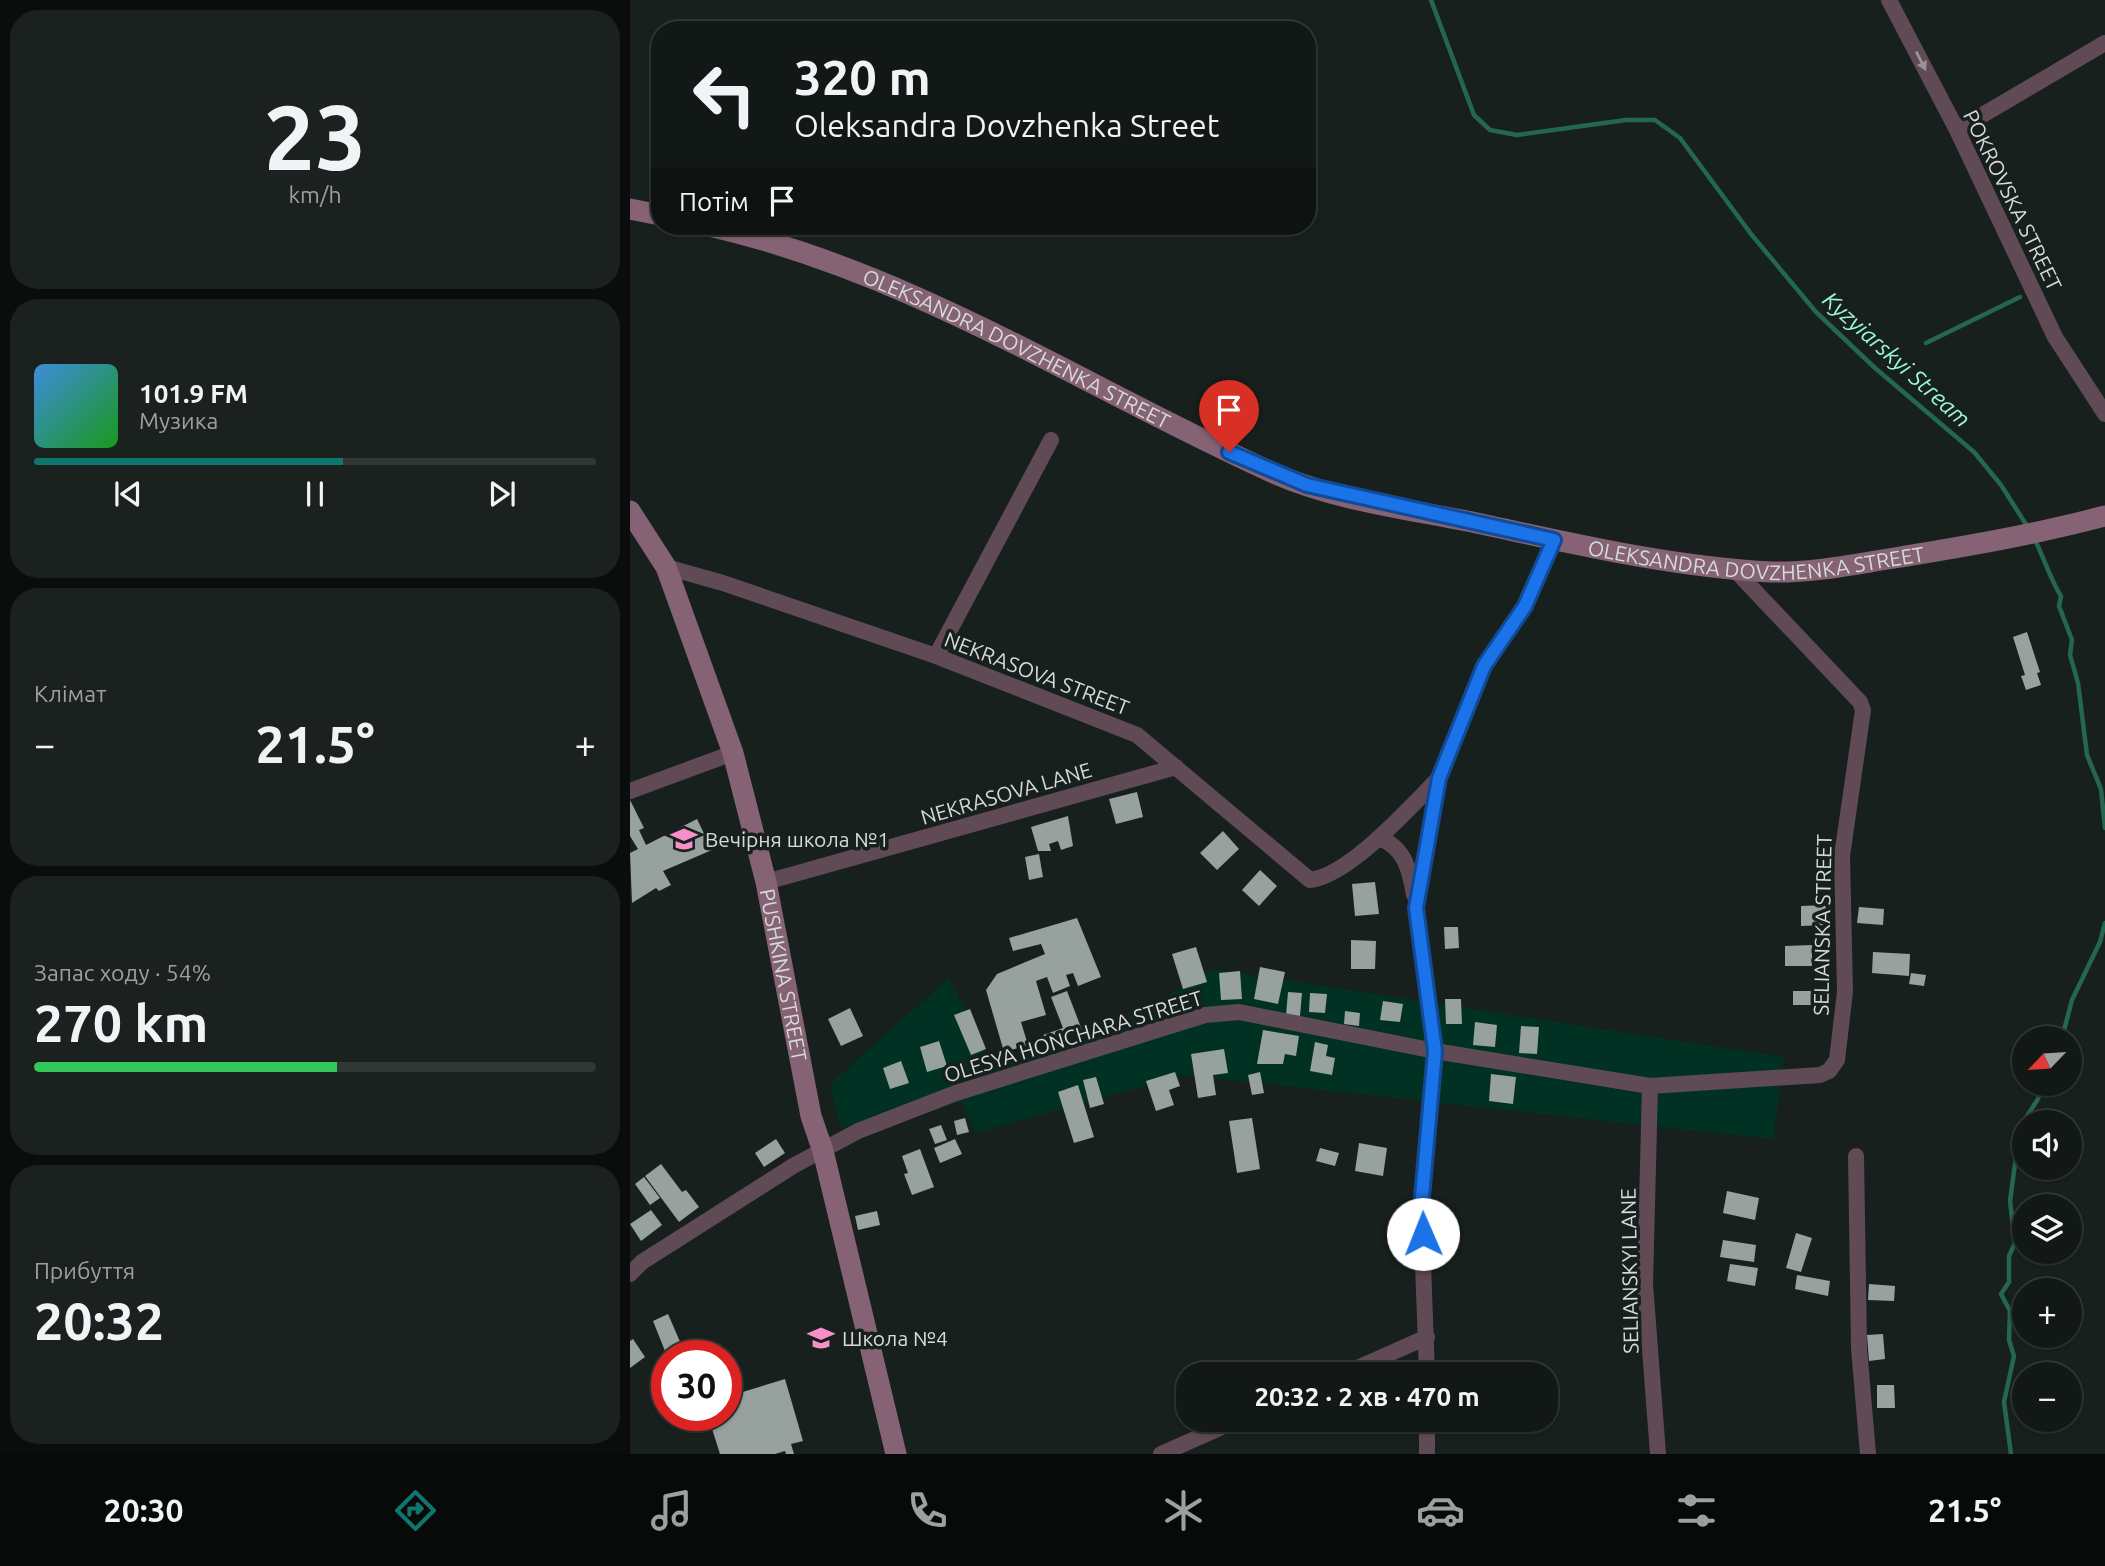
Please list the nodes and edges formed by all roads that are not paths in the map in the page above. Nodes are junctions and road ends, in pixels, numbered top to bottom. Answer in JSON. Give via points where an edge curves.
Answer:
{"nodes":[{"id":1,"x":1889,"y":0,"type":"edge"},
{"id":2,"x":2105,"y":43,"type":"edge"},
{"id":3,"x":1957,"y":130,"type":"junction"},
{"id":4,"x":630,"y":209,"type":"edge"},
{"id":5,"x":651,"y":213,"type":"edge"},
{"id":6,"x":745,"y":235,"type":"edge"},
{"id":7,"x":2105,"y":414,"type":"edge"},
{"id":8,"x":1051,"y":440,"type":"dead end"},
{"id":9,"x":630,"y":511,"type":"edge"},
{"id":10,"x":2105,"y":516,"type":"edge"},
{"id":11,"x":1554,"y":540,"type":"junction"},
{"id":12,"x":666,"y":567,"type":"junction"},
{"id":13,"x":1733,"y":568,"type":"junction"},
{"id":14,"x":936,"y":656,"type":"junction"},
{"id":15,"x":733,"y":753,"type":"junction"},
{"id":16,"x":1176,"y":767,"type":"junction"},
{"id":17,"x":1439,"y":778,"type":"junction"},
{"id":18,"x":630,"y":791,"type":"edge"},
{"id":19,"x":1378,"y":838,"type":"junction"},
{"id":20,"x":766,"y":882,"type":"junction"},
{"id":21,"x":1416,"y":908,"type":"junction"},
{"id":22,"x":1435,"y":1051,"type":"junction"},
{"id":23,"x":1821,"y":1075,"type":"joint"},
{"id":24,"x":1650,"y":1086,"type":"junction"},
{"id":25,"x":823,"y":1151,"type":"junction"},
{"id":26,"x":1856,"y":1156,"type":"dead end"},
{"id":27,"x":630,"y":1274,"type":"edge"},
{"id":28,"x":1427,"y":1337,"type":"junction"},
{"id":29,"x":1371,"y":1362,"type":"edge"},
{"id":30,"x":1427,"y":1362,"type":"edge"},
{"id":31,"x":1220,"y":1432,"type":"edge"},
{"id":32,"x":1427,"y":1432,"type":"edge"},
{"id":33,"x":1197,"y":1447,"type":"edge"},
{"id":34,"x":896,"y":1454,"type":"edge"},
{"id":35,"x":1161,"y":1454,"type":"edge"},
{"id":36,"x":1427,"y":1454,"type":"edge"},
{"id":37,"x":1658,"y":1454,"type":"edge"},
{"id":38,"x":1868,"y":1454,"type":"edge"}],
"edges":[{"from":1,"to":3,"type":"street","name":"POKROVSKA STREET","one_way":true},
{"from":2,"to":3,"type":"street"},
{"from":3,"to":7,"type":"street","name":"POKROVSKA STREET","via":[[2055,337]]},
{"from":4,"to":5,"type":"street"},
{"from":6,"to":11,"type":"street","name":"OLEKSANDRA DOVZHENKA STREET","via":[[790,246],[928,300],[1271,472],[1357,499]]},
{"from":8,"to":14,"type":"street"},
{"from":9,"to":12,"type":"street","name":"PUSHKINA STREET"},
{"from":10,"to":13,"type":"street","name":"OLEKSANDRA DOVZHENKA STREET","via":[[2004,540],[1826,569],[1774,572]]},
{"from":11,"to":13,"type":"street","name":"OLEKSANDRA DOVZHENKA STREET"},
{"from":11,"to":17,"type":"street","via":[[1525,606],[1484,666]]},
{"from":12,"to":14,"type":"street","name":"NEKRASOVA STREET"},
{"from":12,"to":15,"type":"street","name":"PUSHKINA STREET"},
{"from":13,"to":23,"type":"street","name":"SELIANSKA STREET","via":[[1863,710],[1842,856],[1845,992],[1836,1060]]},
{"from":14,"to":16,"type":"street","name":"NEKRASOVA STREET","via":[[1138,735]]},
{"from":15,"to":18,"type":"street"},
{"from":15,"to":20,"type":"street","name":"PUSHKINA STREET"},
{"from":16,"to":19,"type":"street","name":"NEKRASOVA STREET","via":[[1310,880],[1325,878]]},
{"from":16,"to":20,"type":"street","name":"NEKRASOVA LANE"},
{"from":17,"to":19,"type":"street","name":"NEKRASOVA STREET"},
{"from":17,"to":21,"type":"street"},
{"from":19,"to":21,"type":"street","via":[[1390,841],[1406,862]]},
{"from":20,"to":25,"type":"street","name":"PUSHKINA STREET","via":[[811,1116]]},
{"from":21,"to":22,"type":"street"},
{"from":22,"to":24,"type":"street","name":"OLESYA HONCHARA STREET"},
{"from":22,"to":25,"type":"street","name":"OLESYA HONCHARA STREET","via":[[1239,1012],[1205,1015],[956,1093],[858,1131]]},
{"from":22,"to":28,"type":"street","via":[[1421,1208]]},
{"from":23,"to":24,"type":"street","name":"OLESYA HONCHARA STREET"},
{"from":24,"to":37,"type":"street","name":"SELIANSKYI LANE","via":[[1645,1284]]},
{"from":25,"to":27,"type":"street","name":"OLESYA HONCHARA STREET","via":[[642,1262]]},
{"from":25,"to":34,"type":"street","name":"PUSHKINA STREET"},
{"from":26,"to":38,"type":"street","via":[[1859,1348]]},
{"from":28,"to":29,"type":"street"},
{"from":28,"to":30,"type":"street"},
{"from":31,"to":33,"type":"street"},
{"from":32,"to":36,"type":"street"},
{"from":33,"to":35,"type":"street"}]}
